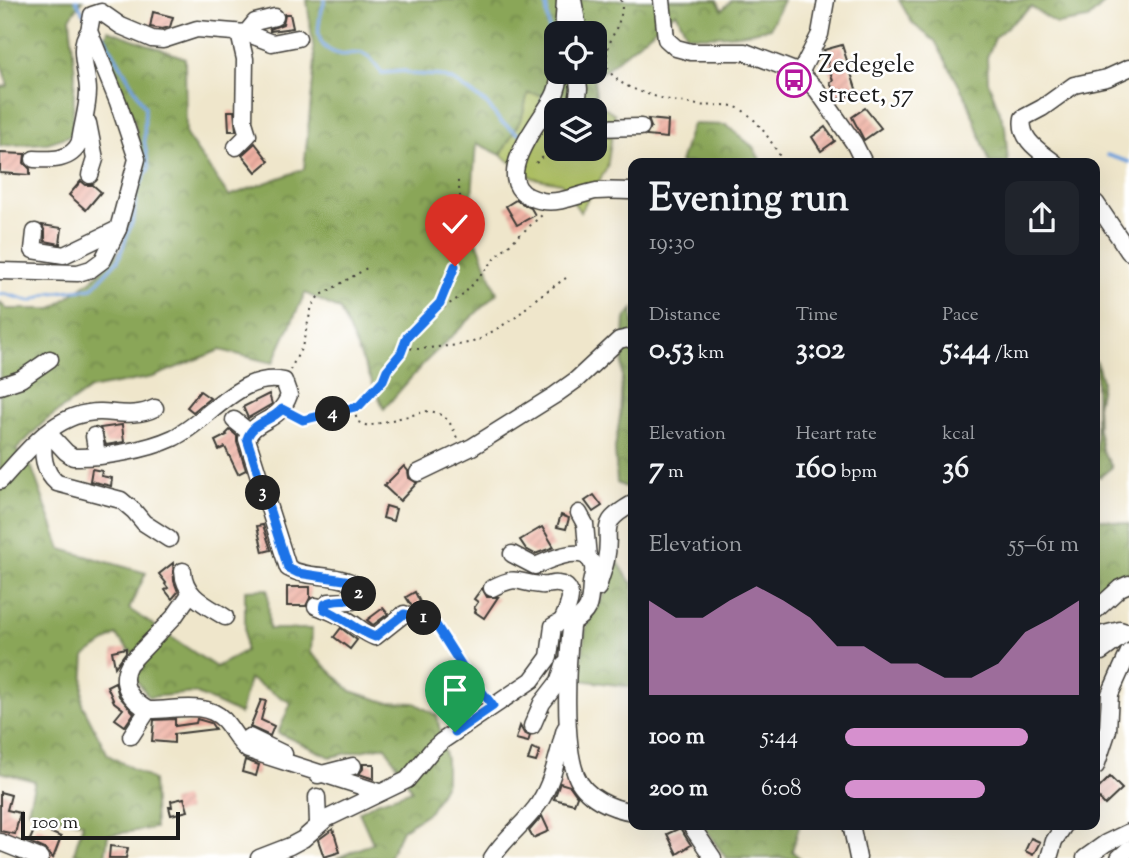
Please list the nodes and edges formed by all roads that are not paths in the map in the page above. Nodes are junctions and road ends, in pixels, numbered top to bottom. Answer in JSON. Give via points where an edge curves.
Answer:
{"nodes":[{"id":1,"x":565,"y":0,"type":"edge"},
{"id":2,"x":573,"y":0,"type":"edge"},
{"id":3,"x":662,"y":0,"type":"edge"},
{"id":4,"x":826,"y":0,"type":"edge"},
{"id":5,"x":275,"y":17,"type":"dead end"},
{"id":6,"x":564,"y":21,"type":"edge"},
{"id":7,"x":577,"y":21,"type":"edge"},
{"id":8,"x":89,"y":31,"type":"junction"},
{"id":9,"x":243,"y":33,"type":"junction"},
{"id":10,"x":298,"y":38,"type":"dead end"},
{"id":11,"x":1129,"y":68,"type":"edge"},
{"id":12,"x":800,"y":73,"type":"junction"},
{"id":13,"x":558,"y":84,"type":"edge"},
{"id":14,"x":86,"y":103,"type":"junction"},
{"id":15,"x":641,"y":127,"type":"dead end"},
{"id":16,"x":607,"y":128,"type":"edge"},
{"id":17,"x":236,"y":147,"type":"dead end"},
{"id":18,"x":862,"y":158,"type":"edge"},
{"id":19,"x":1049,"y":158,"type":"edge"},
{"id":20,"x":34,"y":159,"type":"dead end"},
{"id":21,"x":90,"y":175,"type":"dead end"},
{"id":22,"x":628,"y":191,"type":"edge"},
{"id":23,"x":1100,"y":209,"type":"edge"},
{"id":24,"x":118,"y":229,"type":"junction"},
{"id":25,"x":35,"y":232,"type":"dead end"},
{"id":26,"x":1129,"y":253,"type":"edge"},
{"id":27,"x":0,"y":271,"type":"edge"},
{"id":28,"x":628,"y":338,"type":"edge"},
{"id":29,"x":50,"y":359,"type":"dead end"},
{"id":30,"x":0,"y":386,"type":"edge"},
{"id":31,"x":155,"y":408,"type":"dead end"},
{"id":32,"x":234,"y":420,"type":"dead end"},
{"id":33,"x":249,"y":432,"type":"junction"},
{"id":34,"x":94,"y":436,"type":"dead end"},
{"id":35,"x":44,"y":437,"type":"junction"},
{"id":36,"x":97,"y":454,"type":"junction"},
{"id":37,"x":418,"y":473,"type":"dead end"},
{"id":38,"x":0,"y":481,"type":"edge"},
{"id":39,"x":628,"y":506,"type":"edge"},
{"id":40,"x":579,"y":513,"type":"dead end"},
{"id":41,"x":169,"y":539,"type":"dead end"},
{"id":42,"x":512,"y":554,"type":"dead end"},
{"id":43,"x":588,"y":558,"type":"junction"},
{"id":44,"x":183,"y":571,"type":"dead end"},
{"id":45,"x":1129,"y":584,"type":"edge"},
{"id":46,"x":492,"y":588,"type":"dead end"},
{"id":47,"x":190,"y":594,"type":"junction"},
{"id":48,"x":589,"y":606,"type":"junction"},
{"id":49,"x":1100,"y":606,"type":"edge"},
{"id":50,"x":404,"y":614,"type":"road end"},
{"id":51,"x":225,"y":617,"type":"dead end"},
{"id":52,"x":566,"y":622,"type":"junction"},
{"id":53,"x":1128,"y":632,"type":"edge"},
{"id":54,"x":1100,"y":635,"type":"edge"},
{"id":55,"x":569,"y":650,"type":"junction"},
{"id":56,"x":1101,"y":652,"type":"dead end"},
{"id":57,"x":1129,"y":652,"type":"edge"},
{"id":58,"x":148,"y":710,"type":"junction"},
{"id":59,"x":568,"y":720,"type":"junction"},
{"id":60,"x":532,"y":726,"type":"dead end"},
{"id":61,"x":1102,"y":726,"type":"edge"},
{"id":62,"x":131,"y":736,"type":"dead end"},
{"id":63,"x":248,"y":737,"type":"dead end"},
{"id":64,"x":570,"y":746,"type":"junction"},
{"id":65,"x":1100,"y":754,"type":"edge"},
{"id":66,"x":353,"y":766,"type":"dead end"},
{"id":67,"x":311,"y":772,"type":"junction"},
{"id":68,"x":565,"y":780,"type":"dead end"},
{"id":69,"x":379,"y":793,"type":"junction"},
{"id":70,"x":317,"y":797,"type":"dead end"},
{"id":71,"x":628,"y":812,"type":"edge"},
{"id":72,"x":317,"y":830,"type":"junction"},
{"id":73,"x":694,"y":830,"type":"edge"},
{"id":74,"x":852,"y":830,"type":"edge"},
{"id":75,"x":1050,"y":830,"type":"edge"},
{"id":76,"x":1061,"y":830,"type":"edge"},
{"id":77,"x":1129,"y":832,"type":"edge"},
{"id":78,"x":0,"y":842,"type":"edge"},
{"id":79,"x":1129,"y":849,"type":"edge"},
{"id":80,"x":495,"y":857,"type":"edge"},
{"id":81,"x":40,"y":858,"type":"edge"},
{"id":82,"x":259,"y":858,"type":"edge"},
{"id":83,"x":713,"y":858,"type":"edge"},
{"id":84,"x":858,"y":858,"type":"edge"},
{"id":85,"x":1043,"y":858,"type":"edge"},
{"id":86,"x":1049,"y":858,"type":"edge"},
{"id":87,"x":1085,"y":858,"type":"edge"},
{"id":88,"x":1119,"y":858,"type":"edge"}],
"edges":[{"from":1,"to":6,"type":"street"},
{"from":2,"to":7,"type":"street"},
{"from":3,"to":12,"type":"street","via":[[666,39],[676,48],[745,52]]},
{"from":4,"to":12,"type":"street","via":[[820,34]]},
{"from":5,"to":9,"type":"street","via":[[255,22]]},
{"from":8,"to":9,"type":"street","via":[[92,15],[101,12],[152,39],[163,40],[177,29]]},
{"from":8,"to":14,"type":"street","via":[[82,47]]},
{"from":8,"to":24,"type":"street","via":[[136,159]]},
{"from":9,"to":10,"type":"street","via":[[272,43]]},
{"from":9,"to":17,"type":"street","via":[[248,135]]},
{"from":11,"to":19,"type":"street","via":[[1074,85],[1023,118],[1022,129],[1029,142]]},
{"from":12,"to":18,"type":"street","via":[[817,90]]},
{"from":13,"to":22,"type":"street","via":[[555,96],[521,148],[514,171],[518,187],[543,201],[597,191]]},
{"from":14,"to":20,"type":"street","via":[[78,148],[61,159]]},
{"from":14,"to":21,"type":"street","via":[[95,159]]},
{"from":15,"to":16,"type":"street"},
{"from":23,"to":26,"type":"street"},
{"from":24,"to":25,"type":"street","via":[[64,255],[33,250]]},
{"from":24,"to":27,"type":"street","via":[[103,260],[91,269],[78,273]]},
{"from":28,"to":37,"type":"street","via":[[619,340],[555,395],[462,453]]},
{"from":29,"to":30,"type":"street","via":[[21,379]]},
{"from":31,"to":35,"type":"street","via":[[134,415],[75,414]]},
{"from":32,"to":33,"type":"street"},
{"from":33,"to":36,"type":"street","via":[[282,409],[289,395],[284,381],[265,380],[248,387],[225,399],[188,430],[155,446]]},
{"from":33,"to":50,"type":"street","via":[[249,450],[288,568],[357,586],[358,597],[352,601],[320,607],[375,637]]},
{"from":34,"to":36,"type":"street"},
{"from":35,"to":36,"type":"street","via":[[52,437],[73,457]]},
{"from":35,"to":38,"type":"street"},
{"from":35,"to":41,"type":"street","via":[[45,466],[57,483],[121,500]]},
{"from":39,"to":48,"type":"street","via":[[608,526],[607,557],[598,593]]},
{"from":40,"to":43,"type":"street","via":[[585,524]]},
{"from":42,"to":43,"type":"street","via":[[535,566],[566,554]]},
{"from":43,"to":48,"type":"street","via":[[593,565]]},
{"from":44,"to":47,"type":"street"},
{"from":45,"to":49,"type":"street"},
{"from":46,"to":52,"type":"street","via":[[514,579],[562,584],[571,601]]},
{"from":47,"to":51,"type":"street"},
{"from":47,"to":58,"type":"street","via":[[125,671],[129,694]]},
{"from":48,"to":52,"type":"street"},
{"from":52,"to":55,"type":"street"},
{"from":52,"to":69,"type":"street","via":[[551,631],[551,649],[532,680],[432,750],[407,780]]},
{"from":53,"to":54,"type":"street"},
{"from":53,"to":56,"type":"street"},
{"from":55,"to":59,"type":"street"},
{"from":55,"to":60,"type":"street","via":[[559,681]]},
{"from":57,"to":61,"type":"street"},
{"from":58,"to":62,"type":"street"},
{"from":58,"to":67,"type":"street","via":[[201,709],[222,718],[224,729],[248,750]]},
{"from":59,"to":64,"type":"street"},
{"from":59,"to":80,"type":"street","via":[[538,805]]},
{"from":61,"to":65,"type":"street","via":[[1108,730]]},
{"from":63,"to":67,"type":"street"},
{"from":64,"to":68,"type":"street"},
{"from":64,"to":71,"type":"street","via":[[576,775],[587,792]]},
{"from":66,"to":67,"type":"street"},
{"from":67,"to":69,"type":"street"},
{"from":69,"to":72,"type":"street"},
{"from":70,"to":72,"type":"street"},
{"from":72,"to":82,"type":"street"},
{"from":73,"to":83,"type":"street"},
{"from":74,"to":84,"type":"street"},
{"from":75,"to":85,"type":"street"},
{"from":76,"to":86,"type":"street"},
{"from":77,"to":87,"type":"street"},
{"from":78,"to":81,"type":"street"},
{"from":79,"to":88,"type":"street"}]}
